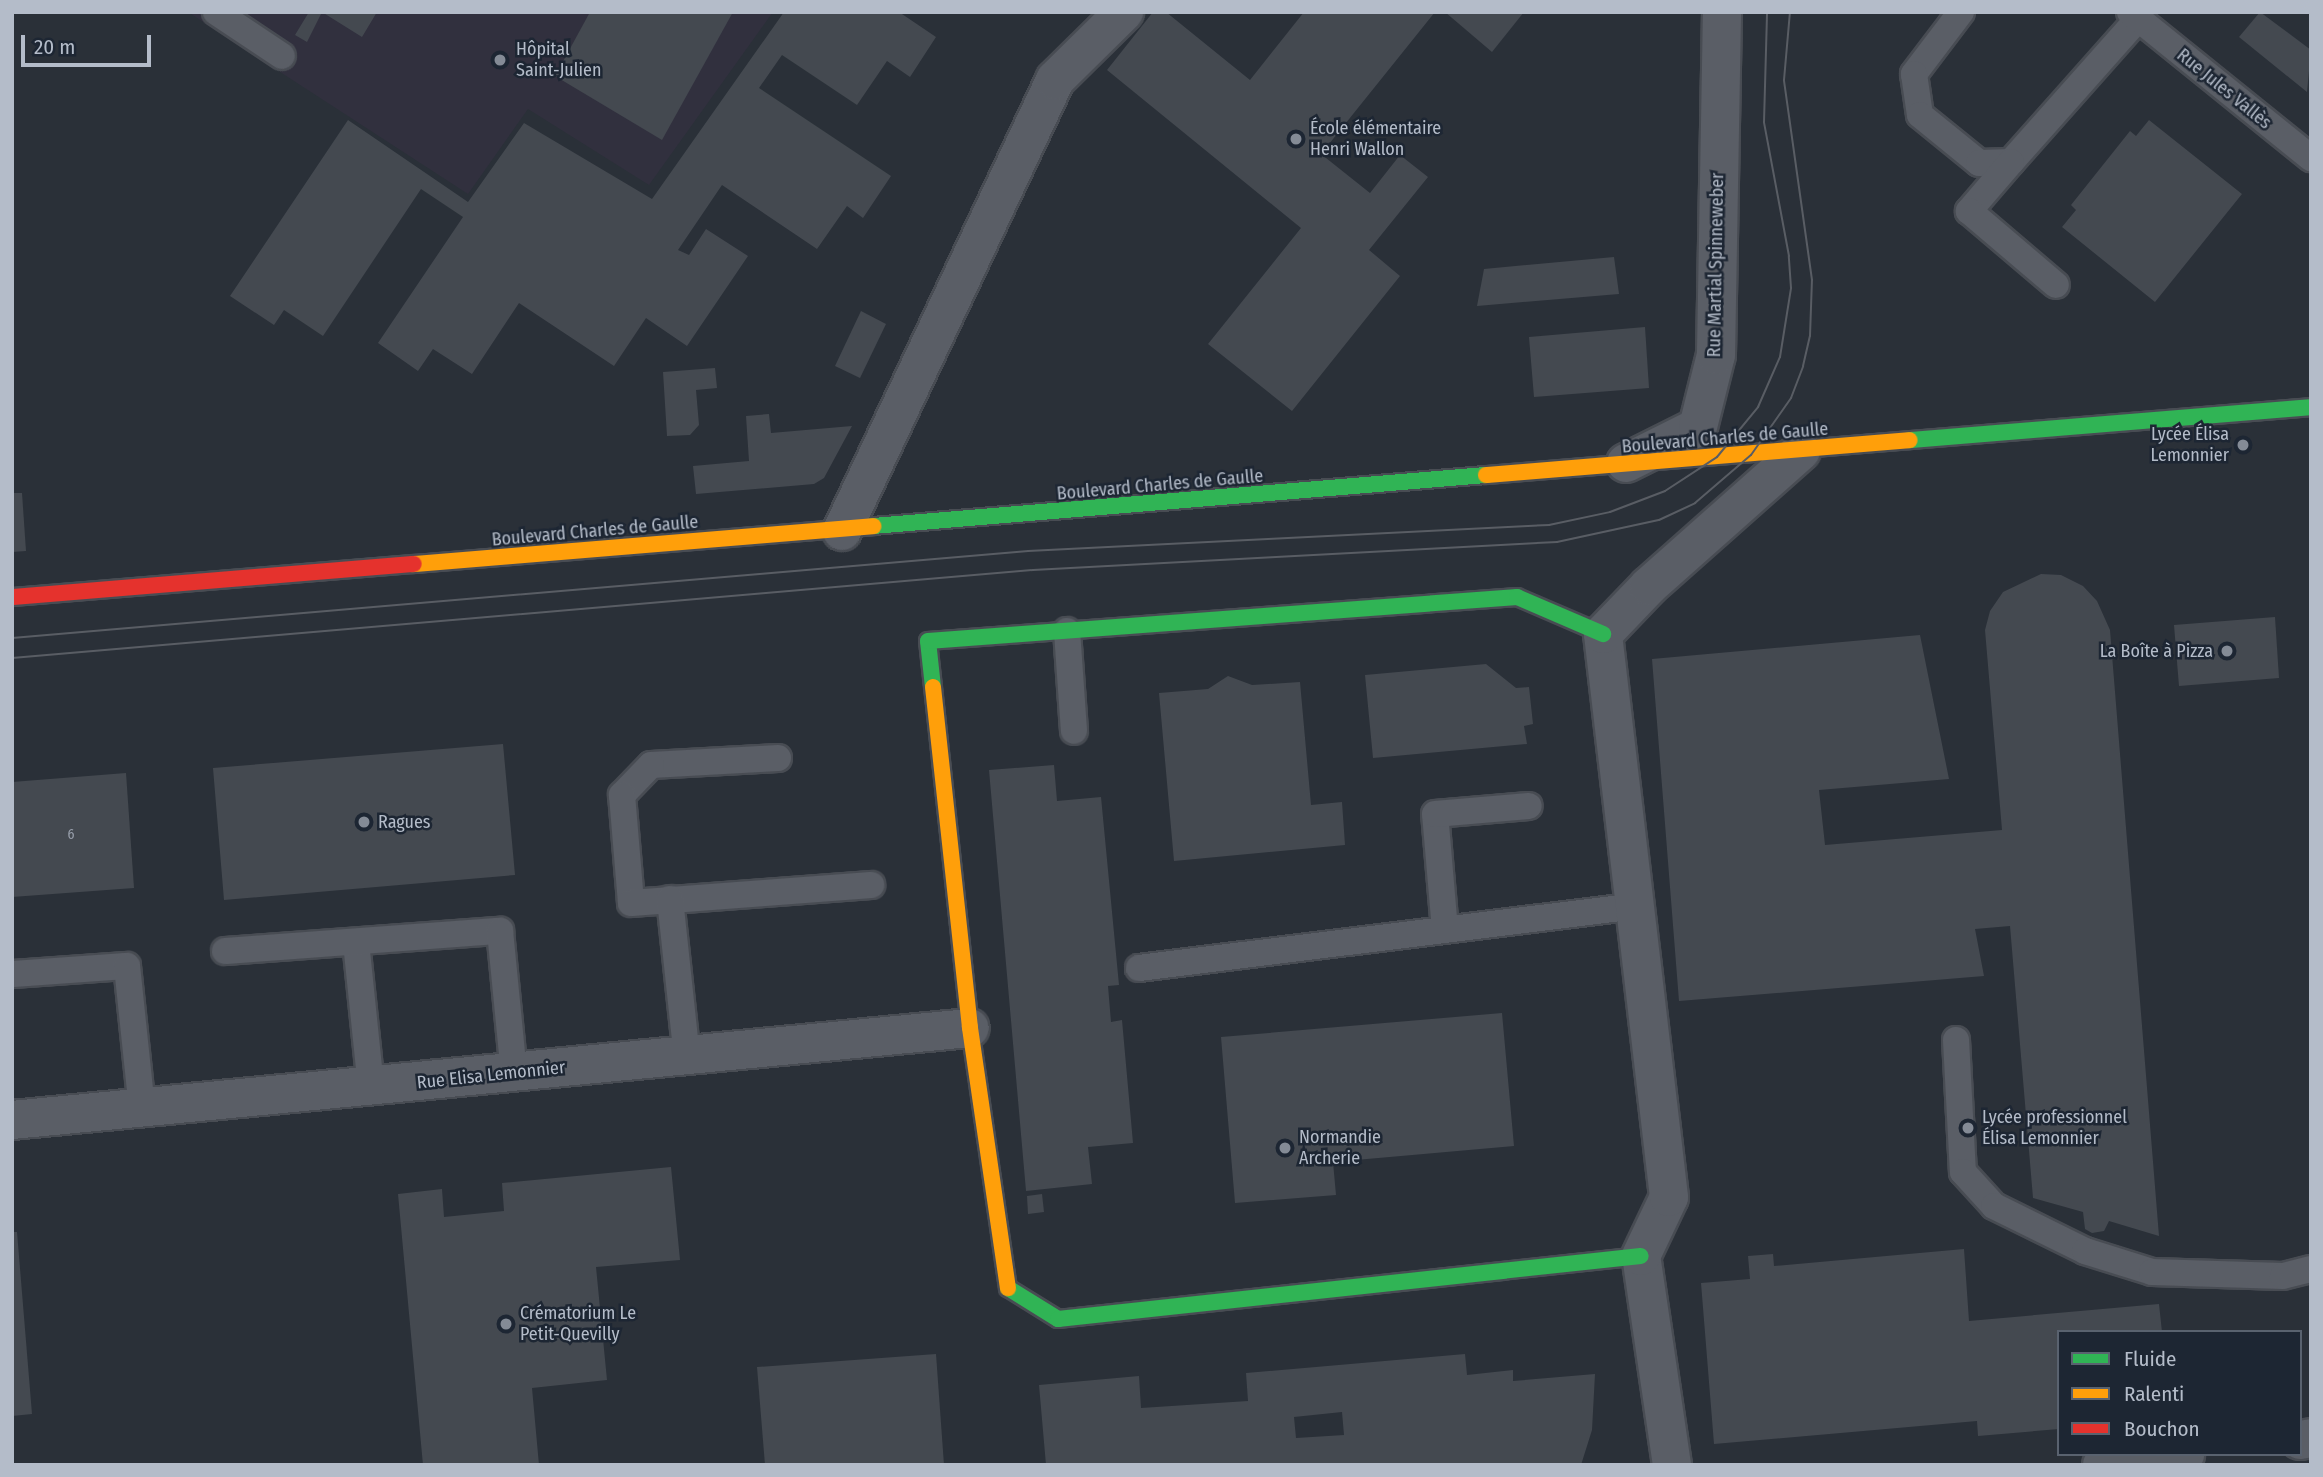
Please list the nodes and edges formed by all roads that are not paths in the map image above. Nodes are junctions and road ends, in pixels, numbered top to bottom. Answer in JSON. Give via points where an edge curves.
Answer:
{"nodes":[{"id":1,"x":216,"y":12,"type":"edge"},
{"id":2,"x":1124,"y":12,"type":"edge"},
{"id":3,"x":1722,"y":12,"type":"edge"},
{"id":4,"x":1961,"y":12,"type":"edge"},
{"id":5,"x":2134,"y":16,"type":"edge"},
{"id":6,"x":282,"y":56,"type":"dead end"},
{"id":7,"x":2311,"y":158,"type":"edge"},
{"id":8,"x":2011,"y":163,"type":"junction"},
{"id":9,"x":2056,"y":285,"type":"dead end"},
{"id":10,"x":2311,"y":407,"type":"edge"},
{"id":11,"x":1801,"y":451,"type":"junction"},
{"id":12,"x":1619,"y":466,"type":"junction"},
{"id":13,"x":842,"y":531,"type":"junction"},
{"id":14,"x":12,"y":597,"type":"edge"},
{"id":15,"x":1068,"y":631,"type":"junction"},
{"id":16,"x":1603,"y":634,"type":"junction"},
{"id":17,"x":1074,"y":732,"type":"dead end"},
{"id":18,"x":778,"y":758,"type":"dead end"},
{"id":19,"x":1529,"y":806,"type":"dead end"},
{"id":20,"x":871,"y":885,"type":"dead end"},
{"id":21,"x":670,"y":899,"type":"junction"},
{"id":22,"x":1635,"y":906,"type":"junction"},
{"id":23,"x":1445,"y":930,"type":"junction"},
{"id":24,"x":356,"y":942,"type":"junction"},
{"id":25,"x":225,"y":951,"type":"dead end"},
{"id":26,"x":1139,"y":968,"type":"dead end"},
{"id":27,"x":12,"y":974,"type":"edge"},
{"id":28,"x":970,"y":1028,"type":"junction"},
{"id":29,"x":1956,"y":1040,"type":"dead end"},
{"id":30,"x":687,"y":1057,"type":"junction"},
{"id":31,"x":514,"y":1073,"type":"junction"},
{"id":32,"x":371,"y":1087,"type":"junction"},
{"id":33,"x":142,"y":1108,"type":"junction"},
{"id":34,"x":12,"y":1120,"type":"edge"},
{"id":35,"x":1641,"y":1256,"type":"junction"},
{"id":36,"x":2311,"y":1269,"type":"edge"},
{"id":37,"x":2170,"y":1456,"type":"edge"},
{"id":38,"x":1672,"y":1465,"type":"edge"},
{"id":39,"x":2102,"y":1465,"type":"edge"}],
"edges":[{"from":1,"to":6,"type":"lane"},
{"from":2,"to":13,"type":"street","via":[[1055,80]]},
{"from":3,"to":12,"type":"street","name":"Rue Martial Spinneweber","via":[[1716,355],[1699,427]]},
{"from":4,"to":8,"type":"lane","via":[[1914,74],[1920,115],[1979,163]]},
{"from":5,"to":7,"type":"lane","name":"Rue Jules Vallès"},
{"from":5,"to":8,"type":"lane","name":"Rue Jules Vallès"},
{"from":8,"to":9,"type":"lane","name":"Rue Jules Vallès","via":[[1969,211]]},
{"from":10,"to":11,"type":"street","name":"Boulevard Charles de Gaulle"},
{"from":11,"to":12,"type":"street","name":"Boulevard Charles de Gaulle"},
{"from":11,"to":16,"type":"street","via":[[1649,586]]},
{"from":12,"to":13,"type":"street","name":"Boulevard Charles de Gaulle"},
{"from":13,"to":14,"type":"street","name":"Boulevard Charles de Gaulle"},
{"from":15,"to":16,"type":"street","via":[[1517,597]]},
{"from":15,"to":17,"type":"lane"},
{"from":15,"to":28,"type":"street","via":[[928,641]]},
{"from":16,"to":22,"type":"street"},
{"from":18,"to":21,"type":"lane","via":[[651,765],[622,795],[632,903]]},
{"from":19,"to":23,"type":"lane","via":[[1435,814]]},
{"from":20,"to":21,"type":"lane"},
{"from":21,"to":30,"type":"lane"},
{"from":22,"to":23,"type":"lane"},
{"from":22,"to":35,"type":"street","via":[[1669,1197]]},
{"from":23,"to":26,"type":"lane"},
{"from":24,"to":25,"type":"lane"},
{"from":24,"to":31,"type":"lane","via":[[500,931]]},
{"from":24,"to":32,"type":"lane"},
{"from":27,"to":33,"type":"lane","via":[[127,966]]},
{"from":28,"to":30,"type":"street","name":"Rue Elisa Lemonnier"},
{"from":28,"to":35,"type":"street","via":[[1007,1287],[1058,1320]]},
{"from":29,"to":36,"type":"lane","via":[[1963,1172],[1994,1206],[2085,1251],[2152,1272],[2283,1276]]},
{"from":30,"to":31,"type":"street","name":"Rue Elisa Lemonnier"},
{"from":31,"to":32,"type":"street","name":"Rue Elisa Lemonnier"},
{"from":32,"to":33,"type":"street","name":"Rue Elisa Lemonnier"},
{"from":33,"to":34,"type":"street","name":"Rue Elisa Lemonnier"},
{"from":35,"to":38,"type":"street"},
{"from":37,"to":39,"type":"street"}]}
